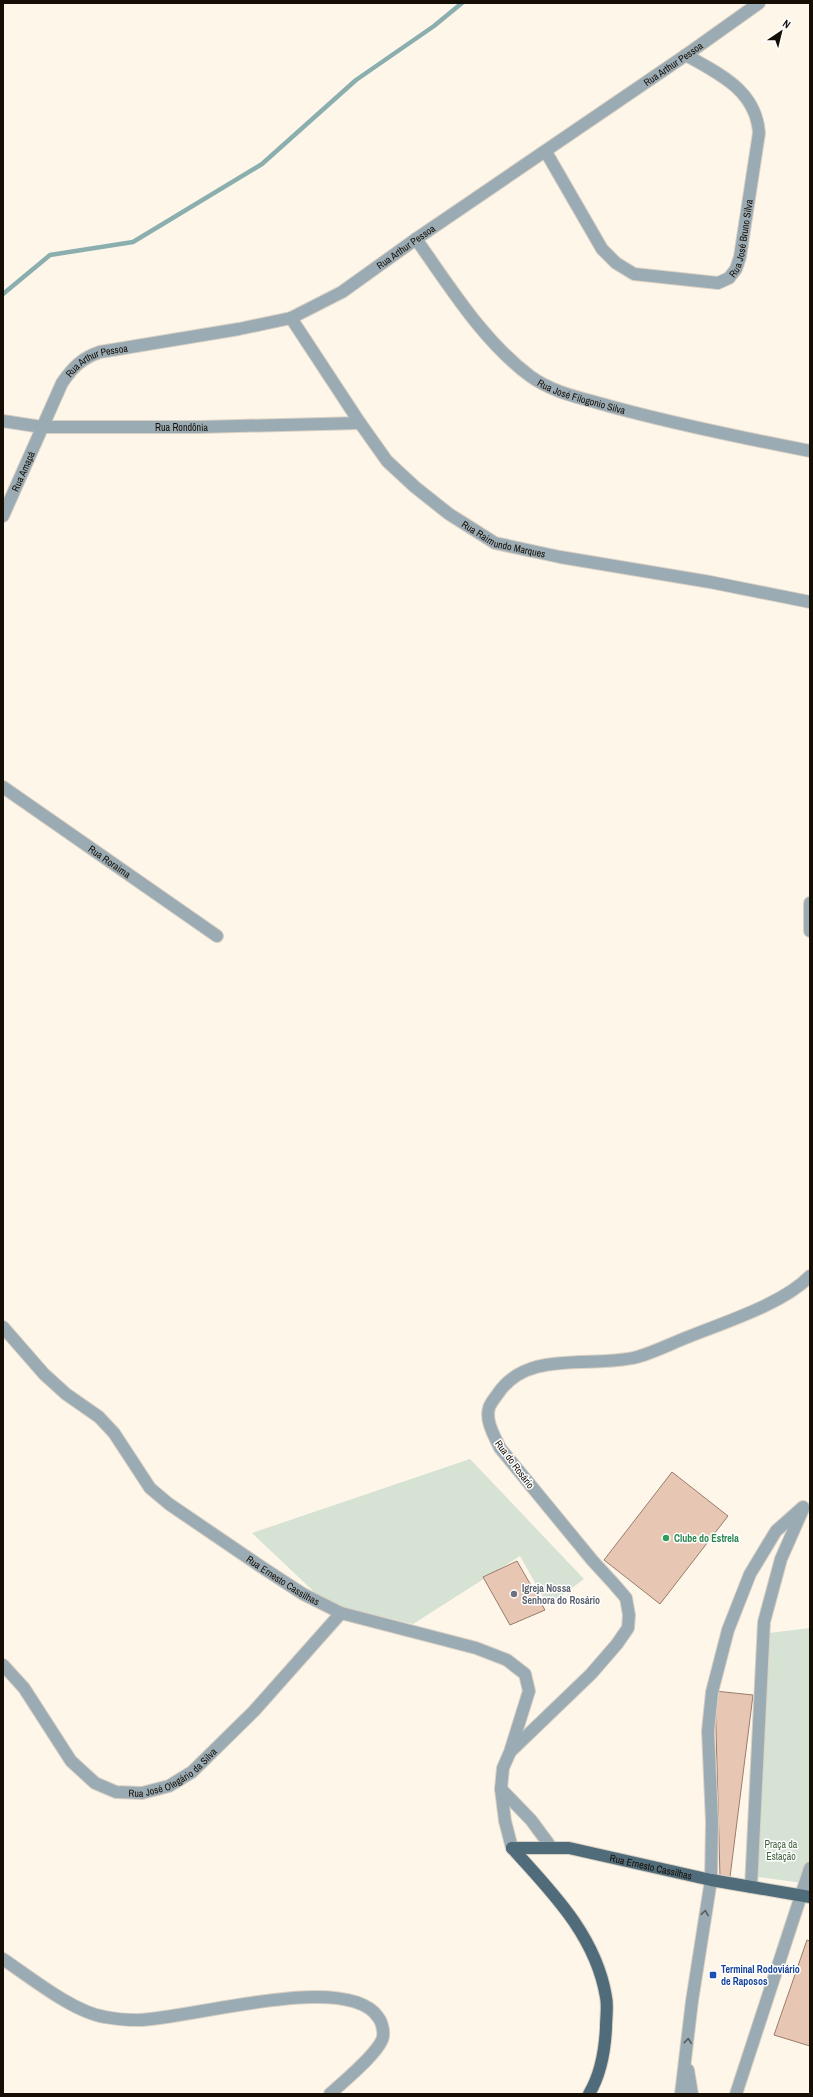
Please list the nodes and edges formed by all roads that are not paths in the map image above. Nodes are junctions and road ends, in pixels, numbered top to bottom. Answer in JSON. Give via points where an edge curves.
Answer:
{"nodes":[{"id":1,"x":759,"y":3,"type":"edge"},
{"id":2,"x":686,"y":55,"type":"junction"},
{"id":3,"x":546,"y":152,"type":"junction"},
{"id":4,"x":416,"y":239,"type":"junction"},
{"id":5,"x":291,"y":318,"type":"junction"},
{"id":6,"x":3,"y":421,"type":"edge"},
{"id":7,"x":360,"y":423,"type":"junction"},
{"id":8,"x":42,"y":427,"type":"junction"},
{"id":9,"x":810,"y":451,"type":"edge"},
{"id":10,"x":3,"y":516,"type":"edge"},
{"id":11,"x":810,"y":602,"type":"edge"},
{"id":12,"x":3,"y":787,"type":"edge"},
{"id":13,"x":810,"y":903,"type":"edge"},
{"id":14,"x":810,"y":931,"type":"edge"},
{"id":15,"x":217,"y":936,"type":"dead end"},
{"id":16,"x":810,"y":1276,"type":"edge"},
{"id":17,"x":3,"y":1327,"type":"edge"},
{"id":18,"x":341,"y":1613,"type":"junction"},
{"id":19,"x":3,"y":1666,"type":"edge"},
{"id":20,"x":510,"y":1752,"type":"junction"},
{"id":21,"x":501,"y":1789,"type":"junction"},
{"id":22,"x":551,"y":1847,"type":"junction"},
{"id":23,"x":512,"y":1848,"type":"junction"},
{"id":24,"x":810,"y":1868,"type":"edge"},
{"id":25,"x":711,"y":1880,"type":"junction"},
{"id":26,"x":751,"y":1887,"type":"junction"},
{"id":27,"x":806,"y":1896,"type":"edge"},
{"id":28,"x":3,"y":1959,"type":"edge"},
{"id":29,"x":686,"y":2058,"type":"junction"},
{"id":30,"x":330,"y":2094,"type":"edge"},
{"id":31,"x":589,"y":2094,"type":"edge"},
{"id":32,"x":680,"y":2094,"type":"edge"},
{"id":33,"x":692,"y":2094,"type":"edge"},
{"id":34,"x":736,"y":2094,"type":"edge"}],
"edges":[{"from":1,"to":2,"type":"street","name":"Rua Arthur Pessoa"},
{"from":2,"to":3,"type":"street","name":"Rua Arthur Pessoa"},
{"from":2,"to":3,"type":"street","name":"Rua José Bruno Silva","via":[[736,86],[758,118],[759,133],[740,257],[736,269],[729,278],[718,283],[669,279],[634,274],[616,263],[602,249]]},
{"from":3,"to":4,"type":"street","name":"Rua Arthur Pessoa"},
{"from":4,"to":5,"type":"street","name":"Rua Arthur Pessoa","via":[[342,292]]},
{"from":4,"to":9,"type":"street","name":"Rua José Filogonio Silva","via":[[466,310],[502,351],[531,376],[558,391],[655,419]]},
{"from":5,"to":7,"type":"street","name":"Rua Raimundo Marques"},
{"from":5,"to":8,"type":"street","name":"Rua Arthur Pessoa","via":[[100,352],[86,357],[72,368],[62,383]]},
{"from":6,"to":8,"type":"street","name":"Rua Rondônia"},
{"from":7,"to":8,"type":"street","name":"Rua Rondônia"},
{"from":7,"to":11,"type":"street","name":"Rua Raimundo Marques","via":[[387,461],[415,487],[449,514],[496,543]]},
{"from":8,"to":10,"type":"street","name":"Rua Amapá"},
{"from":12,"to":15,"type":"street","name":"Rua Roraima"},
{"from":13,"to":14,"type":"street"},
{"from":16,"to":20,"type":"street","name":"Rua do Rosário","via":[[803,1283],[754,1311],[637,1357],[595,1362],[555,1362],[527,1370],[502,1387],[488,1408],[490,1429],[500,1448],[626,1598],[629,1615],[628,1628],[618,1644],[591,1674]]},
{"from":17,"to":18,"type":"street","name":"Rua Ernesto Cassilhas","via":[[44,1374],[104,1423],[150,1488],[169,1504],[304,1594]]},
{"from":18,"to":19,"type":"street","name":"Rua José Olegário da Silva","via":[[254,1711],[192,1772],[169,1786],[142,1793],[116,1792],[95,1783],[71,1761],[24,1688]]},
{"from":18,"to":20,"type":"street","name":"Rua Ernesto Cassilhas","via":[[476,1648],[506,1660],[525,1674],[529,1691]]},
{"from":20,"to":21,"type":"street","name":"Rua Ernesto Cassilhas","via":[[503,1768]]},
{"from":21,"to":22,"type":"street","via":[[531,1820]]},
{"from":21,"to":23,"type":"street","name":"Rua Ernesto Cassilhas"},
{"from":22,"to":23,"type":"main road","name":"Rua Ernesto Cassilhas"},
{"from":22,"to":25,"type":"main road","name":"Rua Ernesto Cassilhas","via":[[569,1848]]},
{"from":23,"to":31,"type":"main road","via":[[560,1901],[591,1949],[607,1998],[606,2046],[596,2083]]},
{"from":24,"to":27,"type":"street"},
{"from":25,"to":26,"type":"main road","name":"Rua Ernesto Cassilhas"},
{"from":25,"to":26,"type":"street","via":[[712,1822],[708,1731],[712,1692],[728,1630],[750,1574],[776,1531],[803,1507],[781,1559],[764,1622]]},
{"from":29,"to":25,"type":"street","one_way":true},
{"from":26,"to":27,"type":"main road","name":"Rua Ernesto Cassilhas"},
{"from":27,"to":34,"type":"street"},
{"from":28,"to":30,"type":"street","via":[[65,2001],[103,2017],[138,2020],[308,1996],[350,1999],[373,2010],[382,2022],[382,2039],[368,2058]]},
{"from":29,"to":32,"type":"street"},
{"from":29,"to":33,"type":"street"}]}
